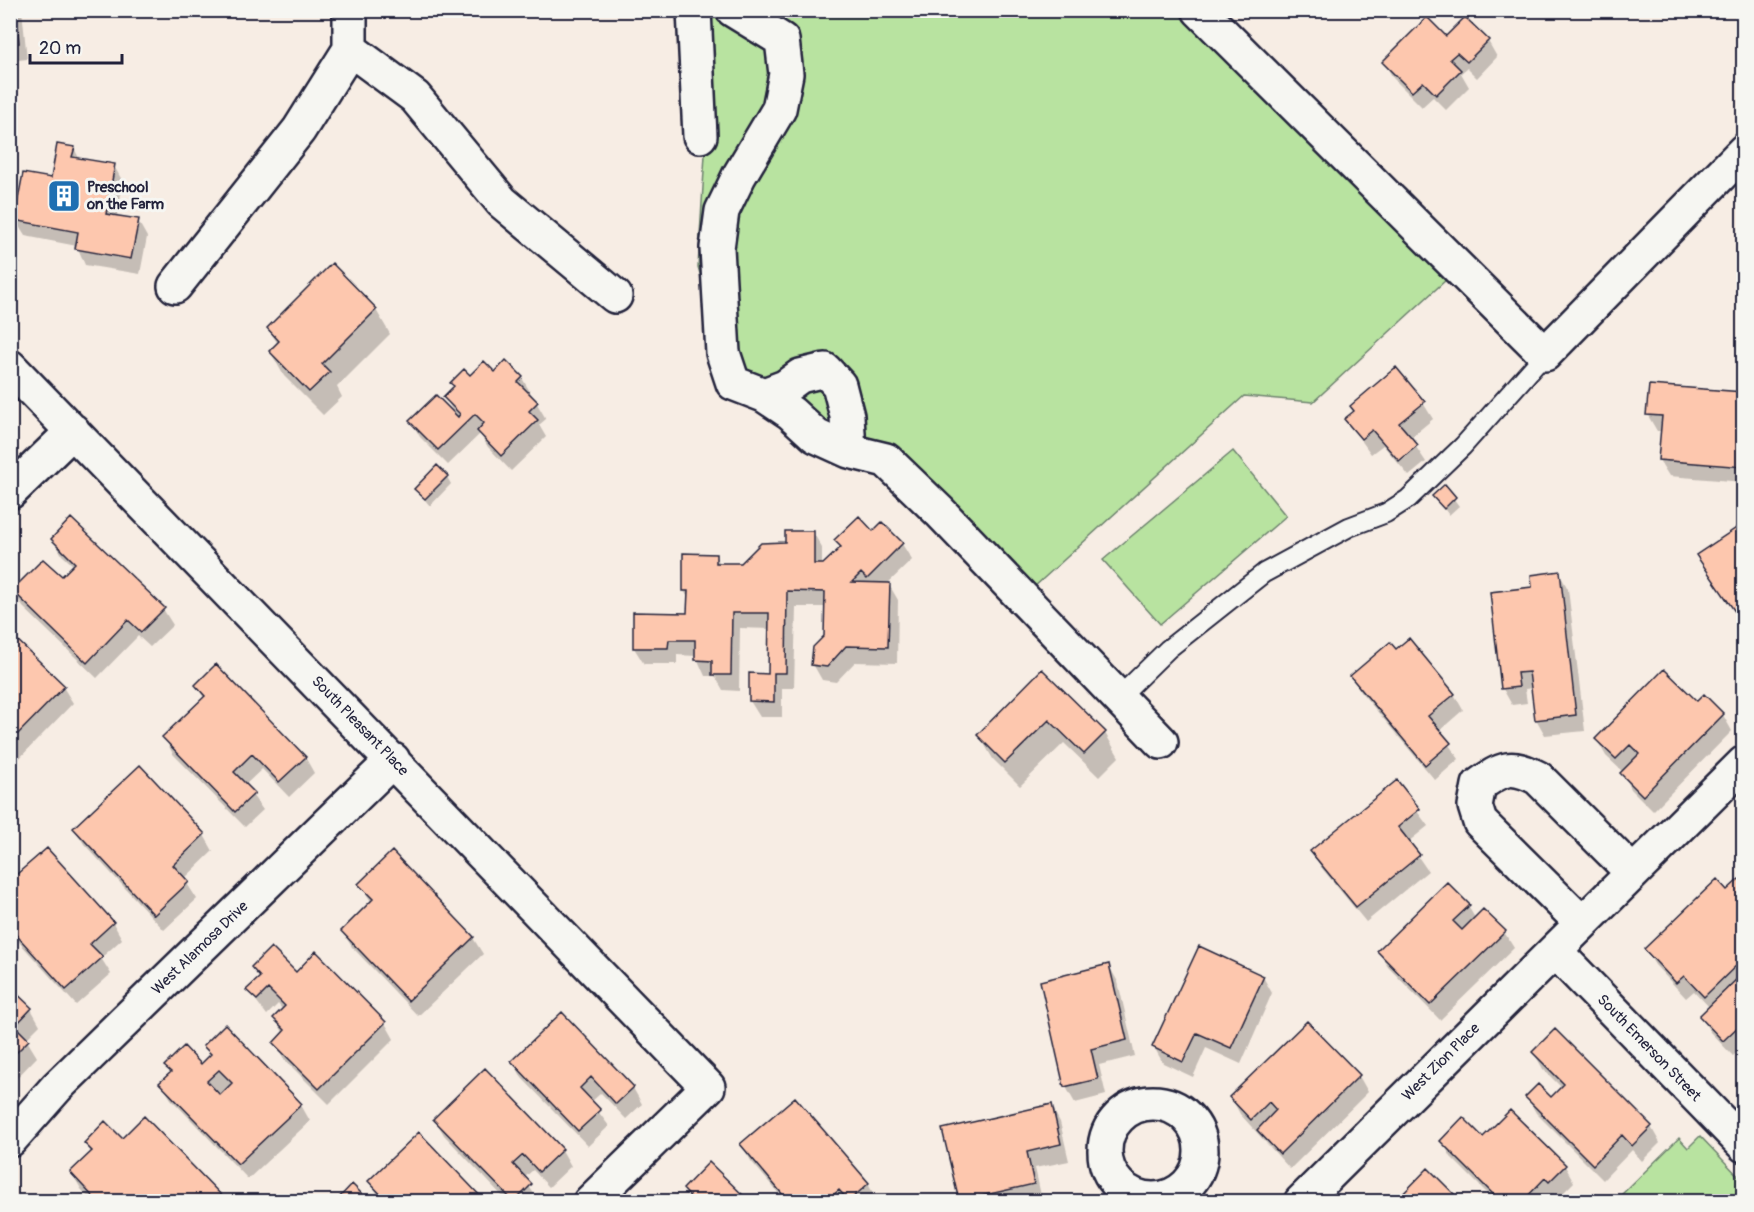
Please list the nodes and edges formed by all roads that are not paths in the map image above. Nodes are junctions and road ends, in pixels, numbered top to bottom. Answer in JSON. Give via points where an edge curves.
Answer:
{"nodes":[{"id":1,"x":350,"y":10,"type":"edge"},
{"id":2,"x":694,"y":10,"type":"edge"},
{"id":3,"x":733,"y":10,"type":"edge"},
{"id":4,"x":1199,"y":10,"type":"edge"},
{"id":5,"x":350,"y":49,"type":"junction"},
{"id":6,"x":700,"y":136,"type":"dead end"},
{"id":7,"x":1743,"y":151,"type":"edge"},
{"id":8,"x":175,"y":286,"type":"dead end"},
{"id":9,"x":615,"y":296,"type":"dead end"},
{"id":10,"x":1545,"y":354,"type":"junction"},
{"id":11,"x":10,"y":366,"type":"edge"},
{"id":12,"x":764,"y":395,"type":"junction"},
{"id":13,"x":73,"y":431,"type":"junction"},
{"id":14,"x":849,"y":451,"type":"junction"},
{"id":15,"x":10,"y":492,"type":"edge"},
{"id":16,"x":1118,"y":698,"type":"junction"},
{"id":17,"x":1161,"y":742,"type":"dead end"},
{"id":18,"x":393,"y":760,"type":"junction"},
{"id":19,"x":1743,"y":763,"type":"edge"},
{"id":20,"x":1633,"y":873,"type":"junction"},
{"id":21,"x":1582,"y":923,"type":"junction"},
{"id":22,"x":1555,"y":951,"type":"junction"},
{"id":23,"x":10,"y":1140,"type":"edge"},
{"id":24,"x":1743,"y":1145,"type":"edge"},
{"id":25,"x":590,"y":1202,"type":"edge"},
{"id":26,"x":1301,"y":1202,"type":"edge"}],
"edges":[{"from":1,"to":5,"type":"street"},
{"from":2,"to":6,"type":"street"},
{"from":3,"to":12,"type":"street","via":[[782,40],[786,74],[779,109],[722,211],[717,248],[723,353],[733,383]]},
{"from":4,"to":10,"type":"street"},
{"from":5,"to":8,"type":"street","via":[[298,130]]},
{"from":5,"to":9,"type":"street","via":[[415,97],[502,202]]},
{"from":7,"to":10,"type":"street"},
{"from":10,"to":16,"type":"lane","via":[[1463,446],[1408,499],[1264,573],[1168,649]]},
{"from":11,"to":13,"type":"street","name":"South Pleasant Place"},
{"from":12,"to":14,"type":"street","via":[[816,436]]},
{"from":12,"to":14,"type":"street","via":[[800,376],[825,370],[839,385],[847,416]]},
{"from":13,"to":15,"type":"street"},
{"from":13,"to":18,"type":"street","name":"South Pleasant Place"},
{"from":14,"to":16,"type":"street","via":[[886,460]]},
{"from":16,"to":17,"type":"street"},
{"from":18,"to":23,"type":"street","name":"West Alamosa Drive","via":[[57,1087]]},
{"from":18,"to":25,"type":"street","name":"South Pleasant Place","via":[[708,1087]]},
{"from":19,"to":20,"type":"street","name":"West Zion Place"},
{"from":20,"to":21,"type":"street","name":"West Zion Place"},
{"from":20,"to":21,"type":"street","via":[[1538,778],[1519,768],[1498,771],[1479,785],[1476,806],[1480,822]]},
{"from":21,"to":22,"type":"street","name":"West Zion Place"},
{"from":22,"to":24,"type":"street","name":"South Emerson Street"},
{"from":22,"to":26,"type":"street","name":"West Zion Place"}]}
